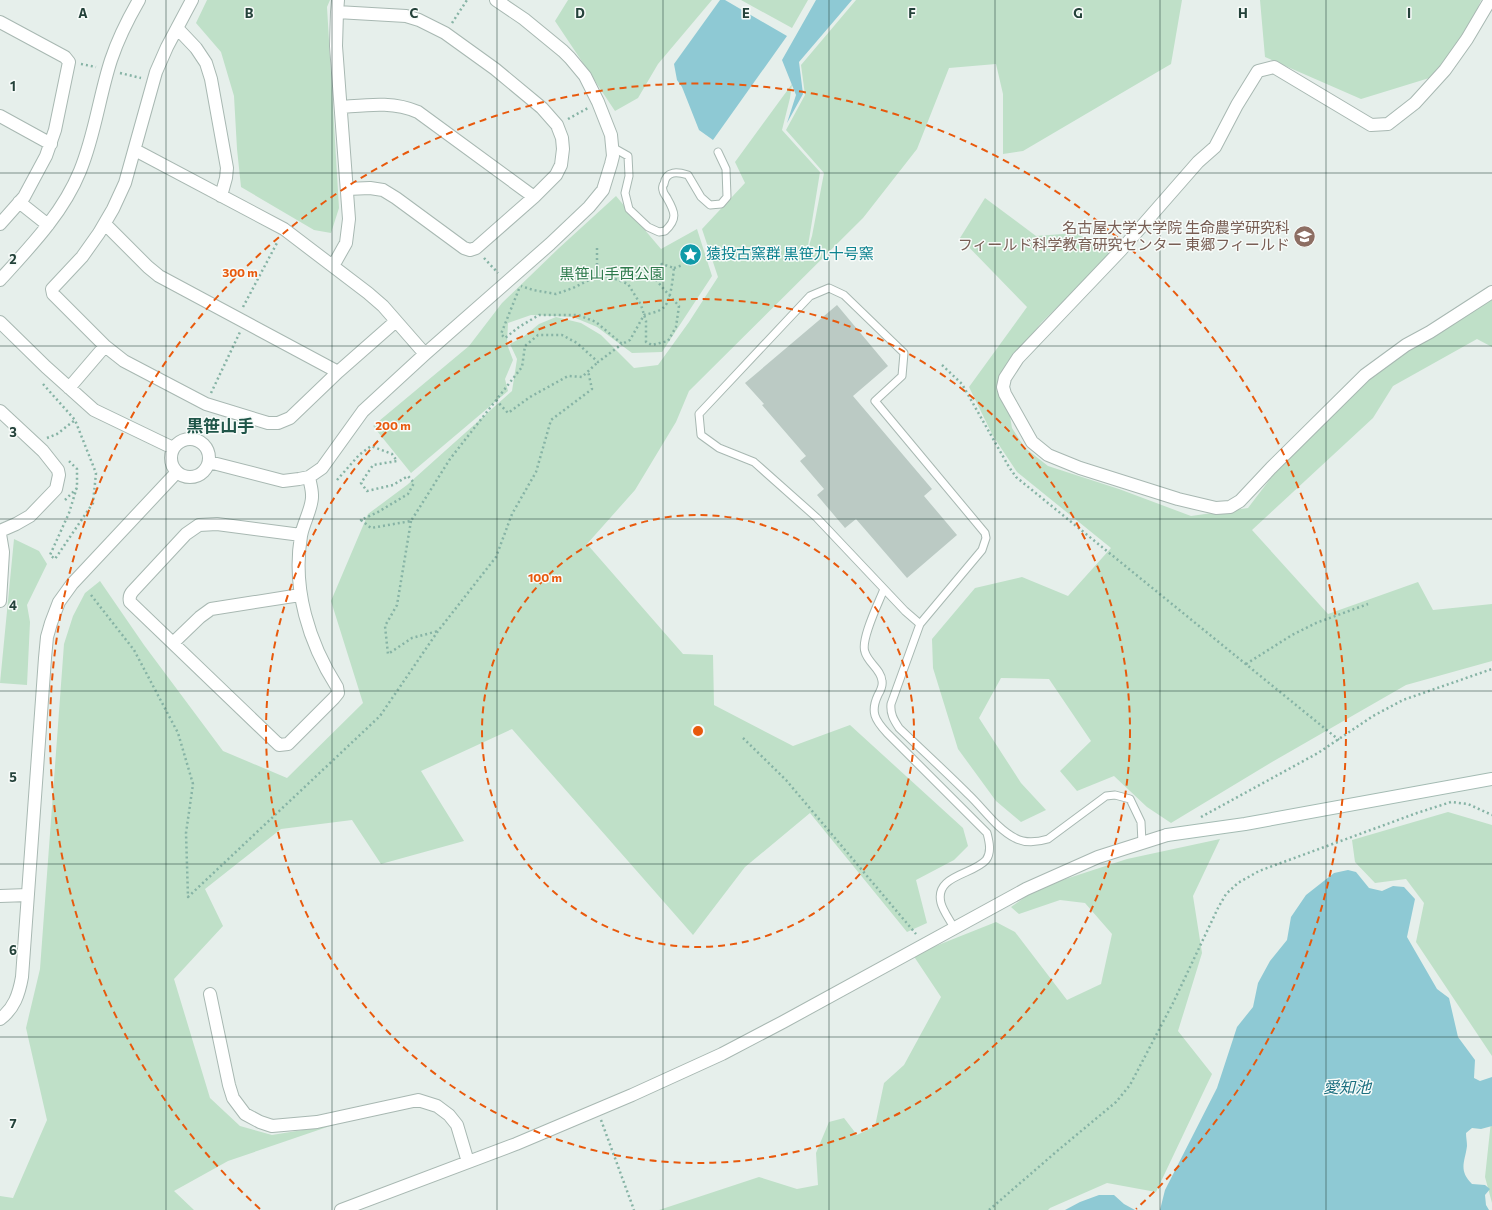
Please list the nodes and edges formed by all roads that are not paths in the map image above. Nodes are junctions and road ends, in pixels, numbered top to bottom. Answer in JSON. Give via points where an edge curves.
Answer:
{"nodes":[{"id":1,"x":139,"y":0,"type":"edge"},
{"id":2,"x":192,"y":0,"type":"edge"},
{"id":3,"x":496,"y":0,"type":"edge"},
{"id":4,"x":1490,"y":0,"type":"edge"},
{"id":5,"x":337,"y":6,"type":"edge"},
{"id":6,"x":0,"y":22,"type":"edge"},
{"id":7,"x":177,"y":28,"type":"junction"},
{"id":8,"x":341,"y":107,"type":"junction"},
{"id":9,"x":0,"y":116,"type":"edge"},
{"id":10,"x":51,"y":144,"type":"junction"},
{"id":11,"x":612,"y":147,"type":"junction"},
{"id":12,"x":135,"y":150,"type":"junction"},
{"id":13,"x":718,"y":152,"type":"dead end"},
{"id":14,"x":347,"y":189,"type":"junction"},
{"id":15,"x":221,"y":196,"type":"junction"},
{"id":16,"x":534,"y":197,"type":"junction"},
{"id":17,"x":20,"y":202,"type":"junction"},
{"id":18,"x":0,"y":224,"type":"edge"},
{"id":19,"x":105,"y":224,"type":"junction"},
{"id":20,"x":48,"y":225,"type":"junction"},
{"id":21,"x":333,"y":266,"type":"junction"},
{"id":22,"x":0,"y":280,"type":"edge"},
{"id":23,"x":1492,"y":292,"type":"edge"},
{"id":24,"x":396,"y":321,"type":"junction"},
{"id":25,"x":0,"y":322,"type":"edge"},
{"id":26,"x":105,"y":346,"type":"junction"},
{"id":27,"x":425,"y":354,"type":"junction"},
{"id":28,"x":338,"y":372,"type":"junction"},
{"id":29,"x":69,"y":388,"type":"junction"},
{"id":30,"x":0,"y":411,"type":"edge"},
{"id":31,"x":173,"y":448,"type":"junction"},
{"id":32,"x":209,"y":462,"type":"junction"},
{"id":33,"x":177,"y":472,"type":"junction"},
{"id":34,"x":309,"y":477,"type":"junction"},
{"id":35,"x":0,"y":531,"type":"edge"},
{"id":36,"x":0,"y":534,"type":"edge"},
{"id":37,"x":301,"y":535,"type":"junction"},
{"id":38,"x":884,"y":589,"type":"junction"},
{"id":39,"x":300,"y":595,"type":"junction"},
{"id":40,"x":0,"y":601,"type":"edge"},
{"id":41,"x":920,"y":624,"type":"junction"},
{"id":42,"x":173,"y":644,"type":"junction"},
{"id":43,"x":1492,"y":779,"type":"edge"},
{"id":44,"x":1142,"y":843,"type":"junction"},
{"id":45,"x":28,"y":895,"type":"junction"},
{"id":46,"x":0,"y":896,"type":"edge"},
{"id":47,"x":954,"y":928,"type":"junction"},
{"id":48,"x":210,"y":994,"type":"dead end"},
{"id":49,"x":0,"y":1019,"type":"edge"},
{"id":50,"x":468,"y":1162,"type":"junction"},
{"id":51,"x":341,"y":1210,"type":"edge"}],
"edges":[{"from":1,"to":20,"type":"street","via":[[111,61],[80,172]]},
{"from":2,"to":7,"type":"street"},
{"from":3,"to":11,"type":"street","via":[[524,19],[570,58],[585,76],[611,135]]},
{"from":4,"to":23,"type":"street","via":[[1445,70],[1415,103],[1388,124],[1371,125],[1274,67],[1258,71],[1215,147],[1198,162],[1121,250],[1018,358],[1007,374],[1003,387],[1011,408],[1032,442],[1048,455],[1080,468],[1178,499],[1216,508],[1230,507],[1240,501],[1365,375]]},
{"from":5,"to":8,"type":"street","via":[[336,46]]},
{"from":5,"to":16,"type":"street","via":[[410,16],[445,33],[495,69],[548,113],[562,138],[561,165],[551,180]]},
{"from":6,"to":10,"type":"street","via":[[65,57],[69,62]]},
{"from":7,"to":12,"type":"street","via":[[156,72]]},
{"from":7,"to":15,"type":"street","via":[[201,55],[211,79],[227,168]]},
{"from":8,"to":14,"type":"street"},
{"from":8,"to":16,"type":"street","via":[[391,104],[418,112]]},
{"from":9,"to":10,"type":"street"},
{"from":10,"to":17,"type":"street","via":[[39,171]]},
{"from":11,"to":13,"type":"lane","via":[[628,156],[629,176],[625,194],[629,209],[648,227],[659,232],[665,231],[673,222],[674,211],[662,190],[666,176],[671,173],[688,175],[701,197],[710,205],[720,204],[726,197],[726,169]]},
{"from":11,"to":27,"type":"street","via":[[608,177],[603,190],[594,201],[550,244]]},
{"from":12,"to":15,"type":"street"},
{"from":12,"to":19,"type":"street","via":[[121,192]]},
{"from":14,"to":16,"type":"street","via":[[382,190],[470,250],[476,248]]},
{"from":14,"to":21,"type":"street","via":[[349,230],[346,243]]},
{"from":15,"to":21,"type":"street","via":[[284,229]]},
{"from":17,"to":18,"type":"street"},
{"from":17,"to":20,"type":"street"},
{"from":19,"to":26,"type":"street","via":[[82,257],[52,289],[52,293]]},
{"from":19,"to":28,"type":"street","via":[[159,276]]},
{"from":20,"to":22,"type":"street"},
{"from":21,"to":24,"type":"street","via":[[383,306]]},
{"from":24,"to":27,"type":"street"},
{"from":24,"to":28,"type":"street"},
{"from":25,"to":29,"type":"street"},
{"from":26,"to":28,"type":"street","via":[[124,361],[209,405],[262,422],[278,423],[290,418]]},
{"from":26,"to":29,"type":"street"},
{"from":27,"to":34,"type":"street","via":[[363,411],[322,468]]},
{"from":29,"to":31,"type":"street","via":[[94,410]]},
{"from":30,"to":35,"type":"street","via":[[58,470],[56,489],[30,516]]},
{"from":31,"to":32,"type":"street","via":[[182,440],[196,440],[205,445]]},
{"from":31,"to":33,"type":"street","via":[[172,466]]},
{"from":32,"to":33,"type":"street","via":[[205,470],[194,477]]},
{"from":32,"to":34,"type":"street","via":[[283,481]]},
{"from":33,"to":45,"type":"street","via":[[76,579],[60,602],[51,623],[45,658]]},
{"from":34,"to":37,"type":"street","via":[[312,496]]},
{"from":36,"to":40,"type":"street","via":[[3,552]]},
{"from":37,"to":39,"type":"street"},
{"from":37,"to":42,"type":"street","via":[[211,524],[199,525],[192,529],[130,596],[130,602]]},
{"from":38,"to":41,"type":"lane"},
{"from":38,"to":41,"type":"lane","via":[[817,518],[754,462],[718,448],[701,435],[699,414],[810,296],[829,288],[844,294],[904,353],[902,376],[875,401],[985,533],[982,550]]},
{"from":38,"to":47,"type":"lane","via":[[868,629],[864,648],[881,675],[882,686],[874,706],[875,718],[987,833],[989,842],[986,860],[944,885],[941,903]]},
{"from":39,"to":42,"type":"street","via":[[211,609]]},
{"from":39,"to":42,"type":"street","via":[[315,647],[338,692],[285,745],[279,745]]},
{"from":41,"to":44,"type":"lane","via":[[891,704],[892,714],[899,728],[997,823],[1017,839],[1040,842],[1106,796],[1115,795],[1130,799],[1141,822]]},
{"from":43,"to":44,"type":"street","via":[[1245,824],[1167,835]]},
{"from":44,"to":47,"type":"street","via":[[1098,857],[1026,889]]},
{"from":45,"to":46,"type":"street"},
{"from":45,"to":49,"type":"street","via":[[19,994],[8,1012]]},
{"from":47,"to":50,"type":"street","via":[[722,1054],[598,1110]]},
{"from":48,"to":50,"type":"street","via":[[232,1098],[246,1114],[272,1126],[300,1124],[418,1100],[437,1106],[449,1115],[457,1125]]},
{"from":50,"to":51,"type":"street"}]}
